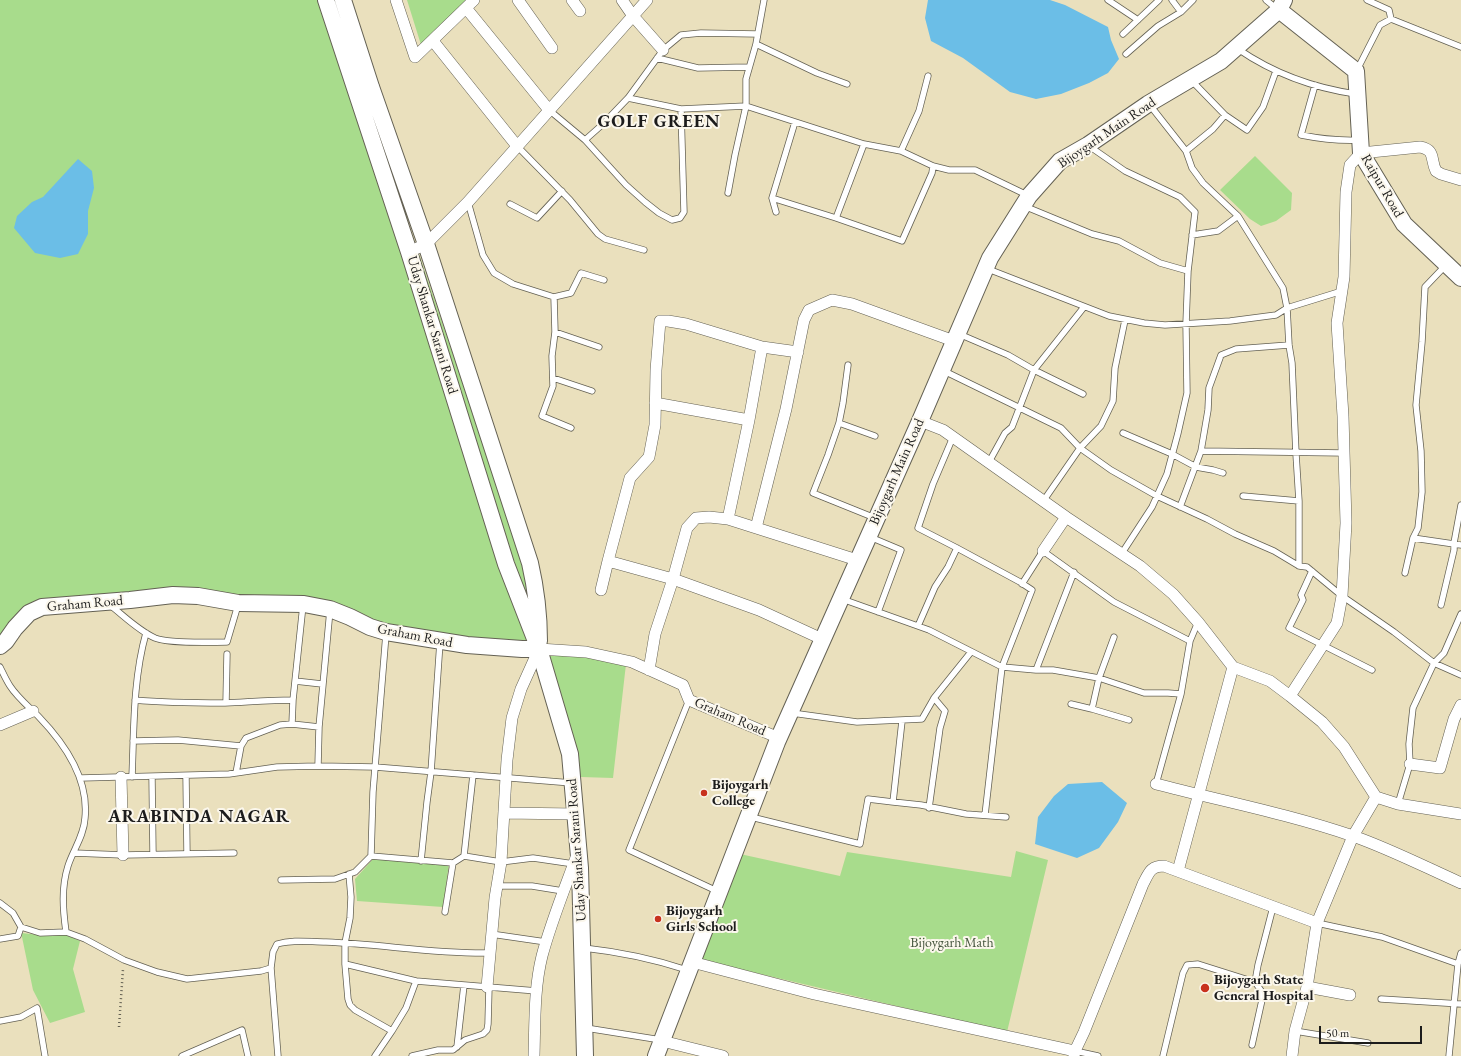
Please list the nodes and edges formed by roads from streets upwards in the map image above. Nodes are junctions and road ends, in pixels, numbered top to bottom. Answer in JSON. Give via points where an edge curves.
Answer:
{"nodes":[{"id":1,"x":326,"y":0,"type":"edge"},
{"id":2,"x":343,"y":0,"type":"edge"},
{"id":3,"x":396,"y":0,"type":"edge"},
{"id":4,"x":518,"y":0,"type":"edge"},
{"id":5,"x":572,"y":0,"type":"edge"},
{"id":6,"x":622,"y":0,"type":"edge"},
{"id":7,"x":647,"y":0,"type":"edge"},
{"id":8,"x":470,"y":4,"type":"edge"},
{"id":9,"x":1281,"y":5,"type":"edge"},
{"id":10,"x":580,"y":11,"type":"dead end"},
{"id":11,"x":633,"y":16,"type":"junction"},
{"id":12,"x":433,"y":41,"type":"junction"},
{"id":13,"x":552,"y":48,"type":"dead end"},
{"id":14,"x":660,"y":54,"type":"road end"},
{"id":15,"x":549,"y":110,"type":"junction"},
{"id":16,"x":517,"y":146,"type":"junction"},
{"id":17,"x":1360,"y":147,"type":"junction"},
{"id":18,"x":1461,"y":180,"type":"edge"},
{"id":19,"x":426,"y":244,"type":"junction"},
{"id":20,"x":410,"y":252,"type":"junction"},
{"id":21,"x":1461,"y":278,"type":"edge"},
{"id":22,"x":956,"y":337,"type":"junction"},
{"id":23,"x":762,"y":347,"type":"junction"},
{"id":24,"x":798,"y":352,"type":"junction"},
{"id":25,"x":655,"y":403,"type":"junction"},
{"id":26,"x":749,"y":420,"type":"junction"},
{"id":27,"x":920,"y":421,"type":"junction"},
{"id":28,"x":1066,"y":517,"type":"junction"},
{"id":29,"x":728,"y":519,"type":"junction"},
{"id":30,"x":756,"y":528,"type":"junction"},
{"id":31,"x":1043,"y":550,"type":"road end"},
{"id":32,"x":608,"y":560,"type":"junction"},
{"id":33,"x":857,"y":560,"type":"junction"},
{"id":34,"x":673,"y":579,"type":"junction"},
{"id":35,"x":601,"y":590,"type":"dead end"},
{"id":36,"x":822,"y":638,"type":"junction"},
{"id":37,"x":0,"y":646,"type":"edge"},
{"id":38,"x":539,"y":648,"type":"junction"},
{"id":39,"x":1233,"y":667,"type":"junction"},
{"id":40,"x":649,"y":670,"type":"junction"},
{"id":41,"x":1290,"y":696,"type":"junction"},
{"id":42,"x":1461,"y":705,"type":"edge"},
{"id":43,"x":33,"y":711,"type":"road end"},
{"id":44,"x":0,"y":725,"type":"edge"},
{"id":45,"x":779,"y":738,"type":"junction"},
{"id":46,"x":1410,"y":764,"type":"road end"},
{"id":47,"x":126,"y":777,"type":"road end"},
{"id":48,"x":1156,"y":784,"type":"road end"},
{"id":49,"x":1198,"y":795,"type":"junction"},
{"id":50,"x":1376,"y":797,"type":"junction"},
{"id":51,"x":504,"y":813,"type":"junction"},
{"id":52,"x":576,"y":814,"type":"junction"},
{"id":53,"x":1461,"y":814,"type":"edge"},
{"id":54,"x":1353,"y":836,"type":"junction"},
{"id":55,"x":123,"y":855,"type":"road end"},
{"id":56,"x":576,"y":857,"type":"junction"},
{"id":57,"x":1178,"y":871,"type":"junction"},
{"id":58,"x":1461,"y":883,"type":"edge"},
{"id":59,"x":1317,"y":923,"type":"junction"},
{"id":60,"x":690,"y":967,"type":"junction"},
{"id":61,"x":488,"y":987,"type":"road end"},
{"id":62,"x":1307,"y":987,"type":"junction"},
{"id":63,"x":1350,"y":995,"type":"dead end"},
{"id":64,"x":662,"y":1041,"type":"junction"},
{"id":65,"x":698,"y":1053,"type":"edge"},
{"id":66,"x":1074,"y":1053,"type":"edge"},
{"id":67,"x":534,"y":1056,"type":"edge"},
{"id":68,"x":585,"y":1056,"type":"edge"},
{"id":69,"x":656,"y":1056,"type":"edge"},
{"id":70,"x":723,"y":1056,"type":"edge"},
{"id":71,"x":1292,"y":1056,"type":"edge"}],
"edges":[{"from":1,"to":20,"type":"street","name":"Uday Shankar Sarani Road"},
{"from":2,"to":19,"type":"street","name":"Uday Shankar Sarani Road"},
{"from":3,"to":12,"type":"street","via":[[415,58]]},
{"from":4,"to":13,"type":"street"},
{"from":5,"to":10,"type":"street"},
{"from":6,"to":11,"type":"street"},
{"from":7,"to":11,"type":"street"},
{"from":8,"to":12,"type":"street"},
{"from":8,"to":15,"type":"street"},
{"from":9,"to":17,"type":"street","name":"Raipur Road","via":[[1356,71]]},
{"from":9,"to":22,"type":"street","name":"Bijoygarh Main Road","via":[[1221,61],[1060,161],[1026,201],[990,258]]},
{"from":11,"to":14,"type":"street"},
{"from":11,"to":15,"type":"street"},
{"from":12,"to":16,"type":"street"},
{"from":15,"to":16,"type":"street"},
{"from":16,"to":19,"type":"street","via":[[468,202]]},
{"from":17,"to":18,"type":"street","via":[[1426,148],[1431,153],[1436,171]]},
{"from":17,"to":21,"type":"street","name":"Raipur Road","via":[[1404,224]]},
{"from":17,"to":41,"type":"street","via":[[1350,165],[1346,192],[1342,291],[1337,323],[1346,524],[1342,596],[1337,623]]},
{"from":19,"to":20,"type":"street"},
{"from":19,"to":38,"type":"street","name":"Uday Shankar Sarani Road","via":[[530,563],[539,616]]},
{"from":20,"to":38,"type":"street","name":"Uday Shankar Sarani Road","via":[[506,564]]},
{"from":22,"to":24,"type":"street","via":[[832,300],[809,310],[804,320]]},
{"from":22,"to":27,"type":"street","name":"Bijoygarh Main Road"},
{"from":23,"to":24,"type":"street"},
{"from":23,"to":25,"type":"street","via":[[686,324],[660,321]]},
{"from":23,"to":26,"type":"street"},
{"from":24,"to":30,"type":"street"},
{"from":25,"to":26,"type":"street"},
{"from":25,"to":32,"type":"street","via":[[649,457],[630,478]]},
{"from":26,"to":29,"type":"street"},
{"from":27,"to":28,"type":"street","via":[[943,430]]},
{"from":27,"to":33,"type":"street","name":"Bijoygarh Main Road"},
{"from":28,"to":31,"type":"street"},
{"from":28,"to":39,"type":"street","via":[[1122,553],[1173,594]]},
{"from":29,"to":30,"type":"street"},
{"from":29,"to":34,"type":"street","via":[[696,518],[687,528]]},
{"from":30,"to":33,"type":"street"},
{"from":32,"to":34,"type":"street"},
{"from":32,"to":35,"type":"street"},
{"from":33,"to":36,"type":"street","name":"Bijoygarh Main Road"},
{"from":34,"to":36,"type":"street","via":[[760,610]]},
{"from":34,"to":40,"type":"street","via":[[655,634]]},
{"from":36,"to":45,"type":"street","name":"Bijoygarh Main Road"},
{"from":37,"to":38,"type":"street","name":"Graham Road","via":[[29,613],[42,607],[173,595],[198,596],[238,603],[304,604],[330,609],[386,632],[475,646]]},
{"from":38,"to":40,"type":"street","name":"Graham Road","via":[[586,652],[632,662]]},
{"from":38,"to":51,"type":"street","via":[[521,689],[512,718]]},
{"from":38,"to":52,"type":"street","name":"Uday Shankar Sarani Road","via":[[570,754]]},
{"from":39,"to":41,"type":"street","via":[[1270,682]]},
{"from":39,"to":49,"type":"street"},
{"from":40,"to":45,"type":"street","name":"Graham Road","via":[[683,685],[689,700]]},
{"from":41,"to":50,"type":"street","via":[[1322,722],[1344,747]]},
{"from":42,"to":46,"type":"street","via":[[1454,719],[1440,768]]},
{"from":43,"to":44,"type":"street"},
{"from":45,"to":60,"type":"street","name":"Bijoygarh Main Road"},
{"from":47,"to":55,"type":"street"},
{"from":48,"to":49,"type":"street"},
{"from":49,"to":54,"type":"street","via":[[1263,810]]},
{"from":49,"to":57,"type":"street"},
{"from":50,"to":53,"type":"street","via":[[1398,804]]},
{"from":50,"to":54,"type":"street"},
{"from":51,"to":52,"type":"street"},
{"from":51,"to":61,"type":"street","via":[[489,953]]},
{"from":52,"to":56,"type":"street","name":"Uday Shankar Sarani Road"},
{"from":54,"to":58,"type":"street"},
{"from":54,"to":59,"type":"street"},
{"from":56,"to":67,"type":"street","via":[[542,957],[537,991]]},
{"from":56,"to":68,"type":"street","name":"Uday Shankar Sarani Road","via":[[580,868]]},
{"from":57,"to":59,"type":"street"},
{"from":57,"to":66,"type":"street","via":[[1164,866],[1152,868],[1143,884]]},
{"from":59,"to":62,"type":"street"},
{"from":60,"to":64,"type":"street","name":"Bijoygarh Main Road"},
{"from":60,"to":66,"type":"street"},
{"from":62,"to":63,"type":"street"},
{"from":62,"to":71,"type":"street","via":[[1295,1031]]},
{"from":64,"to":65,"type":"street"},
{"from":64,"to":69,"type":"street","name":"Bijoygarh Main Road"},
{"from":65,"to":70,"type":"street"}]}
